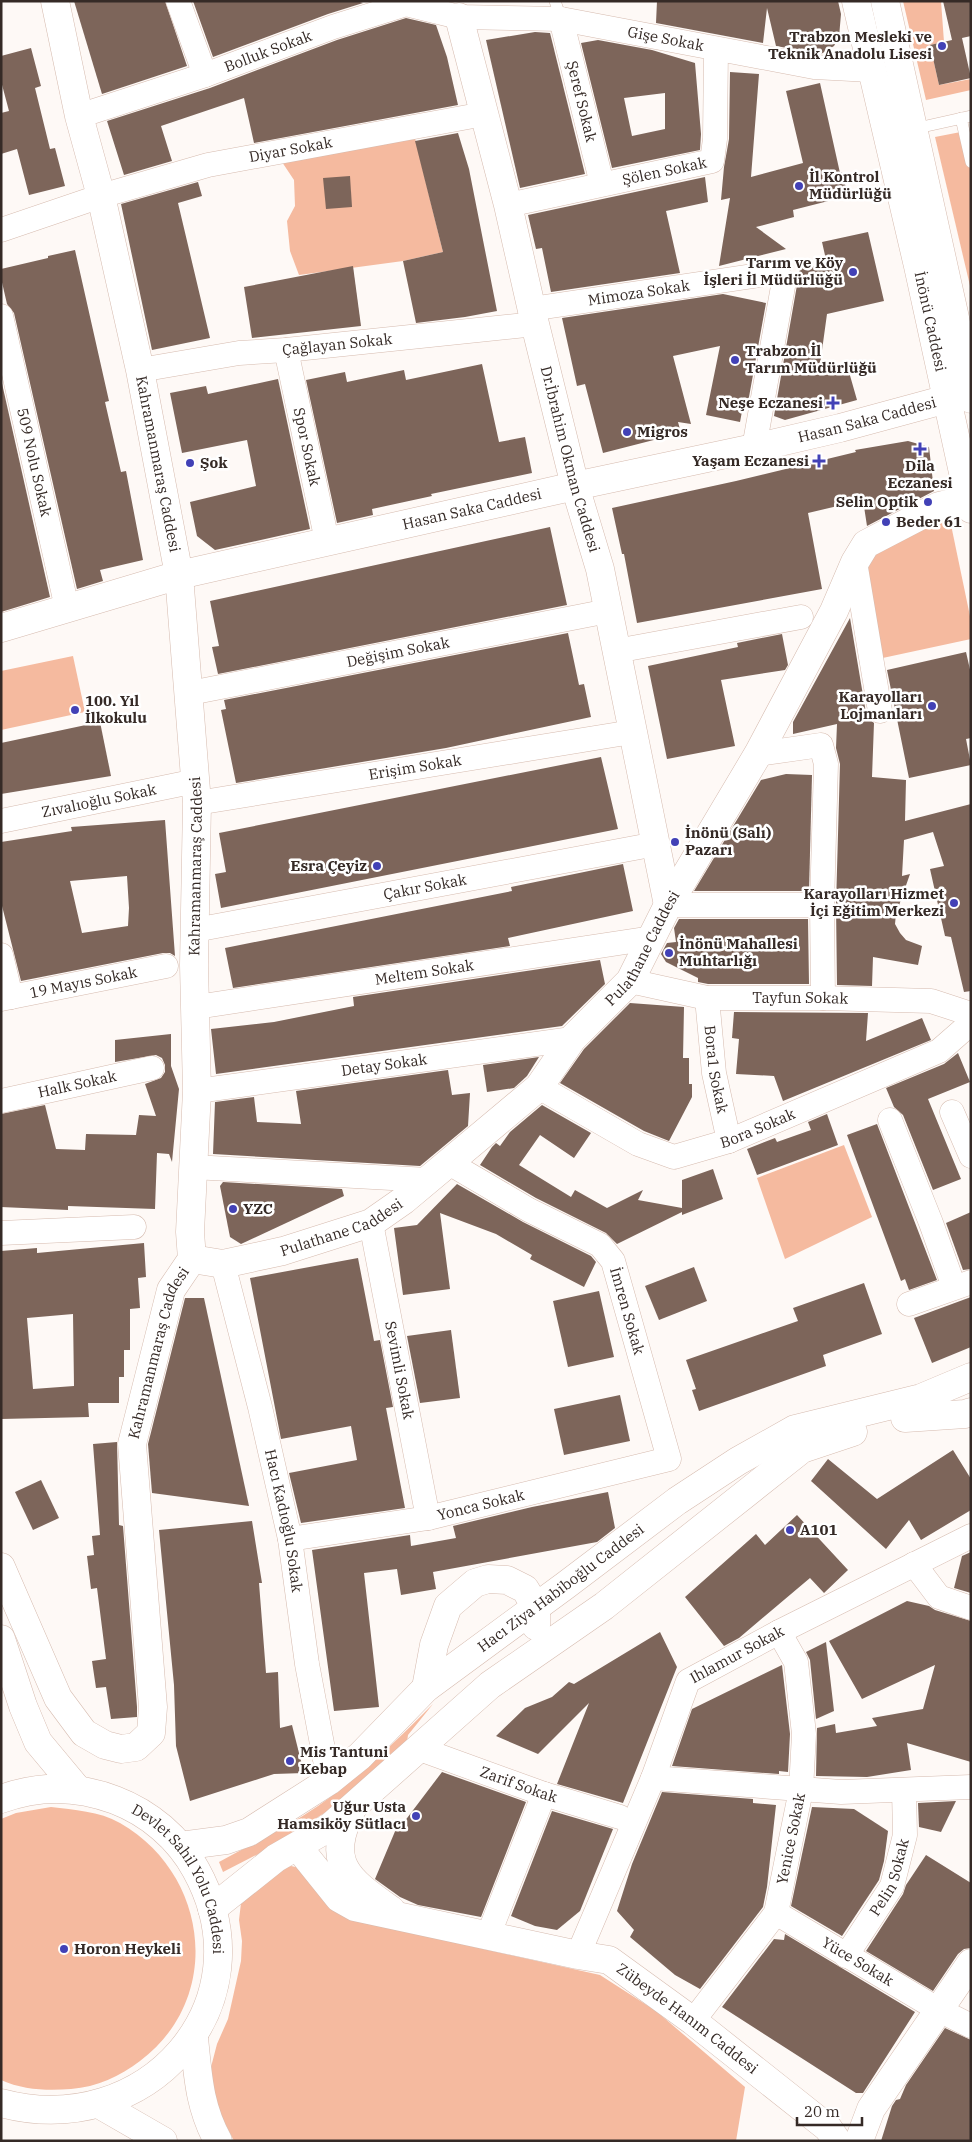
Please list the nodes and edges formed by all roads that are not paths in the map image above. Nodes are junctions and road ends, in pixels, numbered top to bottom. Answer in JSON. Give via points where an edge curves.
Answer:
{"nodes":[{"id":1,"x":55,"y":1,"type":"edge"},
{"id":2,"x":178,"y":1,"type":"edge"},
{"id":3,"x":856,"y":1,"type":"edge"},
{"id":4,"x":885,"y":1,"type":"edge"},
{"id":5,"x":558,"y":10,"type":"edge"},
{"id":6,"x":459,"y":17,"type":"junction"},
{"id":7,"x":716,"y":49,"type":"junction"},
{"id":8,"x":871,"y":70,"type":"junction"},
{"id":9,"x":205,"y":76,"type":"junction"},
{"id":10,"x":484,"y":114,"type":"junction"},
{"id":11,"x":79,"y":116,"type":"junction"},
{"id":12,"x":966,"y":117,"type":"edge"},
{"id":13,"x":913,"y":129,"type":"junction"},
{"id":14,"x":886,"y":135,"type":"junction"},
{"id":15,"x":971,"y":162,"type":"edge"},
{"id":16,"x":602,"y":184,"type":"junction"},
{"id":17,"x":101,"y":196,"type":"junction"},
{"id":18,"x":508,"y":205,"type":"junction"},
{"id":19,"x":1,"y":230,"type":"edge"},
{"id":20,"x":1,"y":316,"type":"edge"},
{"id":21,"x":533,"y":316,"type":"junction"},
{"id":22,"x":963,"y":316,"type":"edge"},
{"id":23,"x":286,"y":350,"type":"junction"},
{"id":24,"x":140,"y":370,"type":"junction"},
{"id":25,"x":962,"y":397,"type":"edge"},
{"id":26,"x":754,"y":448,"type":"junction"},
{"id":27,"x":575,"y":486,"type":"junction"},
{"id":28,"x":970,"y":502,"type":"edge"},
{"id":29,"x":328,"y":541,"type":"junction"},
{"id":30,"x":855,"y":562,"type":"junction"},
{"id":31,"x":179,"y":575,"type":"junction"},
{"id":32,"x":67,"y":608,"type":"junction"},
{"id":33,"x":608,"y":611,"type":"junction"},
{"id":34,"x":801,"y":617,"type":"dead end"},
{"id":35,"x":1,"y":628,"type":"edge"},
{"id":36,"x":616,"y":650,"type":"junction"},
{"id":37,"x":190,"y":693,"type":"junction"},
{"id":38,"x":880,"y":712,"type":"dead end"},
{"id":39,"x":632,"y":732,"type":"junction"},
{"id":40,"x":758,"y":754,"type":"junction"},
{"id":41,"x":196,"y":792,"type":"junction"},
{"id":42,"x":1,"y":820,"type":"edge"},
{"id":43,"x":656,"y":844,"type":"junction"},
{"id":44,"x":668,"y":905,"type":"junction"},
{"id":45,"x":822,"y":905,"type":"junction"},
{"id":46,"x":195,"y":930,"type":"junction"},
{"id":47,"x":652,"y":938,"type":"junction"},
{"id":48,"x":1,"y":955,"type":"edge"},
{"id":49,"x":166,"y":966,"type":"dead end"},
{"id":50,"x":630,"y":981,"type":"junction"},
{"id":51,"x":6,"y":998,"type":"edge"},
{"id":52,"x":707,"y":998,"type":"junction"},
{"id":53,"x":823,"y":998,"type":"junction"},
{"id":54,"x":196,"y":1007,"type":"junction"},
{"id":55,"x":971,"y":1014,"type":"edge"},
{"id":56,"x":971,"y":1023,"type":"edge"},
{"id":57,"x":572,"y":1040,"type":"junction"},
{"id":58,"x":152,"y":1068,"type":"dead end"},
{"id":59,"x":539,"y":1087,"type":"junction"},
{"id":60,"x":197,"y":1091,"type":"junction"},
{"id":61,"x":1,"y":1101,"type":"edge"},
{"id":62,"x":952,"y":1112,"type":"dead end"},
{"id":63,"x":890,"y":1120,"type":"dead end"},
{"id":64,"x":729,"y":1141,"type":"junction"},
{"id":65,"x":971,"y":1156,"type":"edge"},
{"id":66,"x":449,"y":1163,"type":"junction"},
{"id":67,"x":193,"y":1167,"type":"junction"},
{"id":68,"x":428,"y":1180,"type":"junction"},
{"id":69,"x":371,"y":1223,"type":"junction"},
{"id":70,"x":134,"y":1227,"type":"dead end"},
{"id":71,"x":1,"y":1234,"type":"edge"},
{"id":72,"x":192,"y":1260,"type":"junction"},
{"id":73,"x":222,"y":1264,"type":"junction"},
{"id":74,"x":962,"y":1284,"type":"edge"},
{"id":75,"x":909,"y":1304,"type":"dead end"},
{"id":76,"x":971,"y":1362,"type":"edge"},
{"id":77,"x":971,"y":1377,"type":"edge"},
{"id":78,"x":971,"y":1391,"type":"edge"},
{"id":79,"x":971,"y":1412,"type":"edge"},
{"id":80,"x":855,"y":1414,"type":"junction"},
{"id":81,"x":905,"y":1418,"type":"junction"},
{"id":82,"x":666,"y":1477,"type":"junction"},
{"id":83,"x":428,"y":1518,"type":"junction"},
{"id":84,"x":971,"y":1536,"type":"edge"},
{"id":85,"x":290,"y":1539,"type":"junction"},
{"id":86,"x":914,"y":1564,"type":"junction"},
{"id":87,"x":1,"y":1567,"type":"edge"},
{"id":88,"x":536,"y":1607,"type":"junction"},
{"id":89,"x":971,"y":1608,"type":"edge"},
{"id":90,"x":779,"y":1632,"type":"junction"},
{"id":91,"x":1,"y":1639,"type":"edge"},
{"id":92,"x":535,"y":1655,"type":"junction"},
{"id":93,"x":426,"y":1688,"type":"junction"},
{"id":94,"x":417,"y":1748,"type":"junction"},
{"id":95,"x":653,"y":1778,"type":"junction"},
{"id":96,"x":329,"y":1781,"type":"junction"},
{"id":97,"x":971,"y":1787,"type":"edge"},
{"id":98,"x":78,"y":1790,"type":"junction"},
{"id":99,"x":801,"y":1790,"type":"junction"},
{"id":100,"x":904,"y":1790,"type":"junction"},
{"id":101,"x":544,"y":1794,"type":"junction"},
{"id":102,"x":1,"y":1799,"type":"edge"},
{"id":103,"x":352,"y":1809,"type":"junction"},
{"id":104,"x":620,"y":1818,"type":"dead end"},
{"id":105,"x":180,"y":1846,"type":"junction"},
{"id":106,"x":298,"y":1847,"type":"junction"},
{"id":107,"x":212,"y":1909,"type":"junction"},
{"id":108,"x":776,"y":1913,"type":"junction"},
{"id":109,"x":399,"y":1916,"type":"junction"},
{"id":110,"x":488,"y":1936,"type":"junction"},
{"id":111,"x":578,"y":1955,"type":"junction"},
{"id":112,"x":846,"y":1956,"type":"junction"},
{"id":113,"x":971,"y":1963,"type":"edge"},
{"id":114,"x":939,"y":2010,"type":"junction"},
{"id":115,"x":692,"y":2021,"type":"junction"},
{"id":116,"x":971,"y":2026,"type":"edge"},
{"id":117,"x":194,"y":2038,"type":"junction"},
{"id":118,"x":1,"y":2104,"type":"edge"},
{"id":119,"x":104,"y":2107,"type":"junction"},
{"id":120,"x":163,"y":2141,"type":"edge"},
{"id":121,"x":218,"y":2141,"type":"edge"},
{"id":122,"x":837,"y":2141,"type":"edge"},
{"id":123,"x":859,"y":2141,"type":"edge"}],
"edges":[{"from":1,"to":11,"type":"street","name":"Kahramanmaraş Caddesi"},
{"from":2,"to":9,"type":"street"},
{"from":3,"to":8,"type":"street","name":"İnönü Caddesi"},
{"from":4,"to":13,"type":"street","name":"İnönü Caddesi"},
{"from":5,"to":6,"type":"street","name":"Gişe Sokak"},
{"from":5,"to":7,"type":"street","name":"Gişe Sokak"},
{"from":5,"to":16,"type":"street","name":"Şeref Sokak"},
{"from":6,"to":9,"type":"street","name":"Bolluk Sokak","via":[[406,4],[333,27]]},
{"from":6,"to":10,"type":"street","name":"Dr.İbrahim Okman Caddesi"},
{"from":7,"to":8,"type":"street","name":"Gişe Sokak","via":[[814,67]]},
{"from":7,"to":16,"type":"street","name":"Şölen Sokak","via":[[712,161]]},
{"from":8,"to":14,"type":"street","name":"İnönü Caddesi"},
{"from":9,"to":11,"type":"street","name":"Bolluk Sokak"},
{"from":10,"to":17,"type":"street","name":"Diyar Sokak","via":[[208,165]]},
{"from":10,"to":18,"type":"street","name":"Dr.İbrahim Okman Caddesi"},
{"from":11,"to":17,"type":"street","name":"Kahramanmaraş Caddesi"},
{"from":12,"to":13,"type":"lane"},
{"from":12,"to":15,"type":"lane"},
{"from":13,"to":14,"type":"street"},
{"from":13,"to":22,"type":"street","name":"İnönü Caddesi"},
{"from":14,"to":25,"type":"street","name":"İnönü Caddesi","via":[[918,266]]},
{"from":16,"to":18,"type":"street","name":"Şölen Sokak"},
{"from":17,"to":19,"type":"street","name":"Diyar Sokak"},
{"from":17,"to":24,"type":"street","name":"Kahramanmaraş Caddesi"},
{"from":18,"to":21,"type":"street","name":"Dr.İbrahim Okman Caddesi"},
{"from":20,"to":32,"type":"street","name":"509 Nolu Sokak"},
{"from":21,"to":23,"type":"street","name":"Çağlayan Sokak"},
{"from":21,"to":26,"type":"street","name":"Mimoza Sokak","via":[[773,273],[784,281]]},
{"from":21,"to":27,"type":"street","name":"Dr.İbrahim Okman Caddesi"},
{"from":22,"to":25,"type":"street","name":"İnönü Caddesi"},
{"from":23,"to":24,"type":"street","name":"Çağlayan Sokak"},
{"from":23,"to":29,"type":"street","name":"Spor Sokak"},
{"from":24,"to":31,"type":"street","name":"Kahramanmaraş Caddesi"},
{"from":25,"to":26,"type":"street","name":"Hasan Saka Caddesi"},
{"from":25,"to":28,"type":"street","name":"İnönü Caddesi"},
{"from":26,"to":27,"type":"street","name":"Hasan Saka Caddesi"},
{"from":27,"to":29,"type":"street","name":"Hasan Saka Caddesi"},
{"from":27,"to":33,"type":"street","name":"Dr.İbrahim Okman Caddesi","via":[[600,569]]},
{"from":28,"to":30,"type":"street","name":"Pulathane Caddesi","via":[[939,506],[887,532],[866,544]]},
{"from":29,"to":31,"type":"street","name":"Hasan Saka Caddesi"},
{"from":30,"to":38,"type":"street"},
{"from":30,"to":40,"type":"street","name":"Pulathane Caddesi","via":[[834,611]]},
{"from":31,"to":32,"type":"street","name":"Hasan Saka Caddesi"},
{"from":31,"to":37,"type":"street","name":"Kahramanmaraş Caddesi"},
{"from":32,"to":35,"type":"street","name":"Hasan Saka Caddesi"},
{"from":33,"to":36,"type":"street","name":"Dr.İbrahim Okman Caddesi"},
{"from":33,"to":37,"type":"street","name":"Değişim Sokak"},
{"from":34,"to":36,"type":"street"},
{"from":36,"to":39,"type":"street","name":"Dr.İbrahim Okman Caddesi"},
{"from":37,"to":41,"type":"street","name":"Kahramanmaraş Caddesi"},
{"from":39,"to":41,"type":"street","name":"Erişim Sokak"},
{"from":39,"to":43,"type":"street","name":"Dr.İbrahim Okman Caddesi"},
{"from":40,"to":44,"type":"street","name":"Pulathane Caddesi"},
{"from":40,"to":45,"type":"street","via":[[821,745],[826,764]]},
{"from":41,"to":42,"type":"street","name":"Zıvalıoğlu Sokak"},
{"from":41,"to":46,"type":"street","name":"Kahramanmaraş Caddesi"},
{"from":43,"to":44,"type":"street","name":"Dr.İbrahim Okman Caddesi"},
{"from":43,"to":46,"type":"street","name":"Çakır Sokak"},
{"from":44,"to":45,"type":"street"},
{"from":44,"to":47,"type":"street","name":"Pulathane Caddesi"},
{"from":45,"to":53,"type":"street"},
{"from":46,"to":54,"type":"street","name":"Kahramanmaraş Caddesi"},
{"from":47,"to":50,"type":"street","name":"Pulathane Caddesi"},
{"from":47,"to":54,"type":"street","name":"Meltem Sokak"},
{"from":48,"to":51,"type":"street"},
{"from":49,"to":51,"type":"street","name":"19 Mayıs Sokak"},
{"from":50,"to":52,"type":"street","name":"Tayfun Sokak"},
{"from":50,"to":57,"type":"street","name":"Pulathane Caddesi"},
{"from":52,"to":53,"type":"street","name":"Tayfun Sokak"},
{"from":52,"to":64,"type":"street","name":"Bora1 Sokak","via":[[714,1073]]},
{"from":53,"to":55,"type":"street","name":"Tayfun Sokak","via":[[931,1001]]},
{"from":54,"to":60,"type":"street","name":"Kahramanmaraş Caddesi"},
{"from":56,"to":64,"type":"street","name":"Bora Sokak","via":[[939,1051]]},
{"from":57,"to":59,"type":"street","name":"Pulathane Caddesi"},
{"from":57,"to":60,"type":"street","name":"Detay Sokak"},
{"from":58,"to":61,"type":"street","name":"Halk Sokak"},
{"from":59,"to":64,"type":"street","name":"Bora Sokak","via":[[638,1144],[674,1156]]},
{"from":59,"to":66,"type":"street","name":"Pulathane Caddesi"},
{"from":60,"to":67,"type":"street","name":"Kahramanmaraş Caddesi"},
{"from":62,"to":65,"type":"street"},
{"from":63,"to":74,"type":"street","via":[[931,1223]]},
{"from":66,"to":68,"type":"street","name":"Pulathane Caddesi"},
{"from":66,"to":82,"type":"street","name":"İmren Sokak","via":[[530,1210],[600,1245],[613,1262]]},
{"from":67,"to":68,"type":"street"},
{"from":67,"to":72,"type":"street","name":"Kahramanmaraş Caddesi"},
{"from":68,"to":69,"type":"street","name":"Pulathane Caddesi"},
{"from":69,"to":73,"type":"street","name":"Pulathane Caddesi","via":[[283,1251]]},
{"from":69,"to":83,"type":"street","name":"Sevimli Sokak"},
{"from":70,"to":71,"type":"street"},
{"from":72,"to":73,"type":"street","name":"Pulathane Caddesi"},
{"from":72,"to":87,"type":"street","name":"Kahramanmaraş Caddesi","via":[[171,1290],[132,1444],[153,1707],[151,1733],[136,1747],[105,1745],[84,1733],[58,1698]]},
{"from":73,"to":85,"type":"street","name":"Hacı Kadıoğlu Sokak","via":[[260,1407]]},
{"from":74,"to":75,"type":"street"},
{"from":76,"to":80,"type":"street"},
{"from":77,"to":80,"type":"street","name":"Hacı Ziya Habiboğlu Caddesi","via":[[921,1398]]},
{"from":78,"to":81,"type":"street"},
{"from":79,"to":81,"type":"street"},
{"from":80,"to":82,"type":"street","name":"Hacı Ziya Habiboğlu Caddesi","via":[[795,1429],[738,1460]]},
{"from":81,"to":92,"type":"street","via":[[802,1449],[604,1606]]},
{"from":82,"to":83,"type":"street","name":"Yonca Sokak"},
{"from":82,"to":88,"type":"street","name":"Hacı Ziya Habiboğlu Caddesi"},
{"from":83,"to":85,"type":"street","name":"Yonca Sokak"},
{"from":84,"to":86,"type":"street","name":"Ihlamur Sokak"},
{"from":85,"to":96,"type":"street","name":"Hacı Kadıoğlu Sokak","via":[[307,1664]]},
{"from":86,"to":89,"type":"street","via":[[939,1596]]},
{"from":86,"to":90,"type":"street","name":"Ihlamur Sokak"},
{"from":88,"to":92,"type":"street"},
{"from":88,"to":93,"type":"street","name":"Hacı Ziya Habiboğlu Caddesi"},
{"from":88,"to":93,"type":"street","via":[[525,1589],[507,1580],[488,1579],[475,1583],[448,1606],[434,1645]]},
{"from":90,"to":95,"type":"street","name":"Ihlamur Sokak","via":[[688,1681]]},
{"from":90,"to":99,"type":"street","name":"Yenice Sokak","via":[[796,1662],[804,1734]]},
{"from":91,"to":98,"type":"street","via":[[38,1742]]},
{"from":92,"to":94,"type":"street","via":[[490,1685]]},
{"from":93,"to":96,"type":"street","name":"Hacı Ziya Habiboğlu Caddesi","via":[[360,1756]]},
{"from":94,"to":101,"type":"street","name":"Zarif Sokak"},
{"from":94,"to":103,"type":"street"},
{"from":95,"to":99,"type":"street"},
{"from":95,"to":111,"type":"street","name":"Ihlamur Sokak"},
{"from":96,"to":105,"type":"street","name":"Hacı Ziya Habiboğlu Caddesi","via":[[249,1832],[226,1840]]},
{"from":97,"to":100,"type":"street"},
{"from":98,"to":102,"type":"street","name":"Devlet Sahil Yolu Caddesi","via":[[57,1788]]},
{"from":98,"to":105,"type":"street","name":"Devlet Sahil Yolu Caddesi","via":[[95,1792],[131,1806],[163,1828]]},
{"from":99,"to":100,"type":"street"},
{"from":99,"to":108,"type":"street","name":"Yenice Sokak"},
{"from":100,"to":112,"type":"street","name":"Pelin Sokak","via":[[905,1834],[892,1886]]},
{"from":101,"to":104,"type":"street","name":"Zarif Sokak"},
{"from":101,"to":110,"type":"street"},
{"from":103,"to":106,"type":"street"},
{"from":103,"to":109,"type":"street","via":[[342,1829],[341,1864],[351,1879]]},
{"from":105,"to":107,"type":"street","name":"Devlet Sahil Yolu Caddesi","via":[[207,1890]]},
{"from":106,"to":107,"type":"street","via":[[276,1858]]},
{"from":106,"to":109,"type":"street","name":"Zübeyde Hanım Caddesi","via":[[339,1898],[355,1907]]},
{"from":107,"to":117,"type":"street","name":"Devlet Sahil Yolu Caddesi","via":[[217,1927],[218,1966],[210,2003]]},
{"from":108,"to":112,"type":"street","name":"Yüce Sokak"},
{"from":108,"to":115,"type":"street","name":"Yenice Sokak"},
{"from":109,"to":110,"type":"street","name":"Zübeyde Hanım Caddesi"},
{"from":110,"to":111,"type":"street","name":"Zübeyde Hanım Caddesi"},
{"from":111,"to":115,"type":"street","name":"Zübeyde Hanım Caddesi","via":[[609,1960]]},
{"from":112,"to":114,"type":"street","name":"Yüce Sokak"},
{"from":113,"to":114,"type":"street"},
{"from":114,"to":116,"type":"street","name":"Yüce Sokak"},
{"from":114,"to":123,"type":"street","via":[[871,2109]]},
{"from":115,"to":122,"type":"street","name":"Zübeyde Hanım Caddesi","via":[[828,2128]]},
{"from":117,"to":119,"type":"street","name":"Devlet Sahil Yolu Caddesi","via":[[169,2068],[139,2091]]},
{"from":117,"to":121,"type":"street","via":[[200,2097]]},
{"from":118,"to":119,"type":"street","name":"Devlet Sahil Yolu Caddesi","via":[[36,2112],[70,2113]]},
{"from":119,"to":120,"type":"street"}]}
